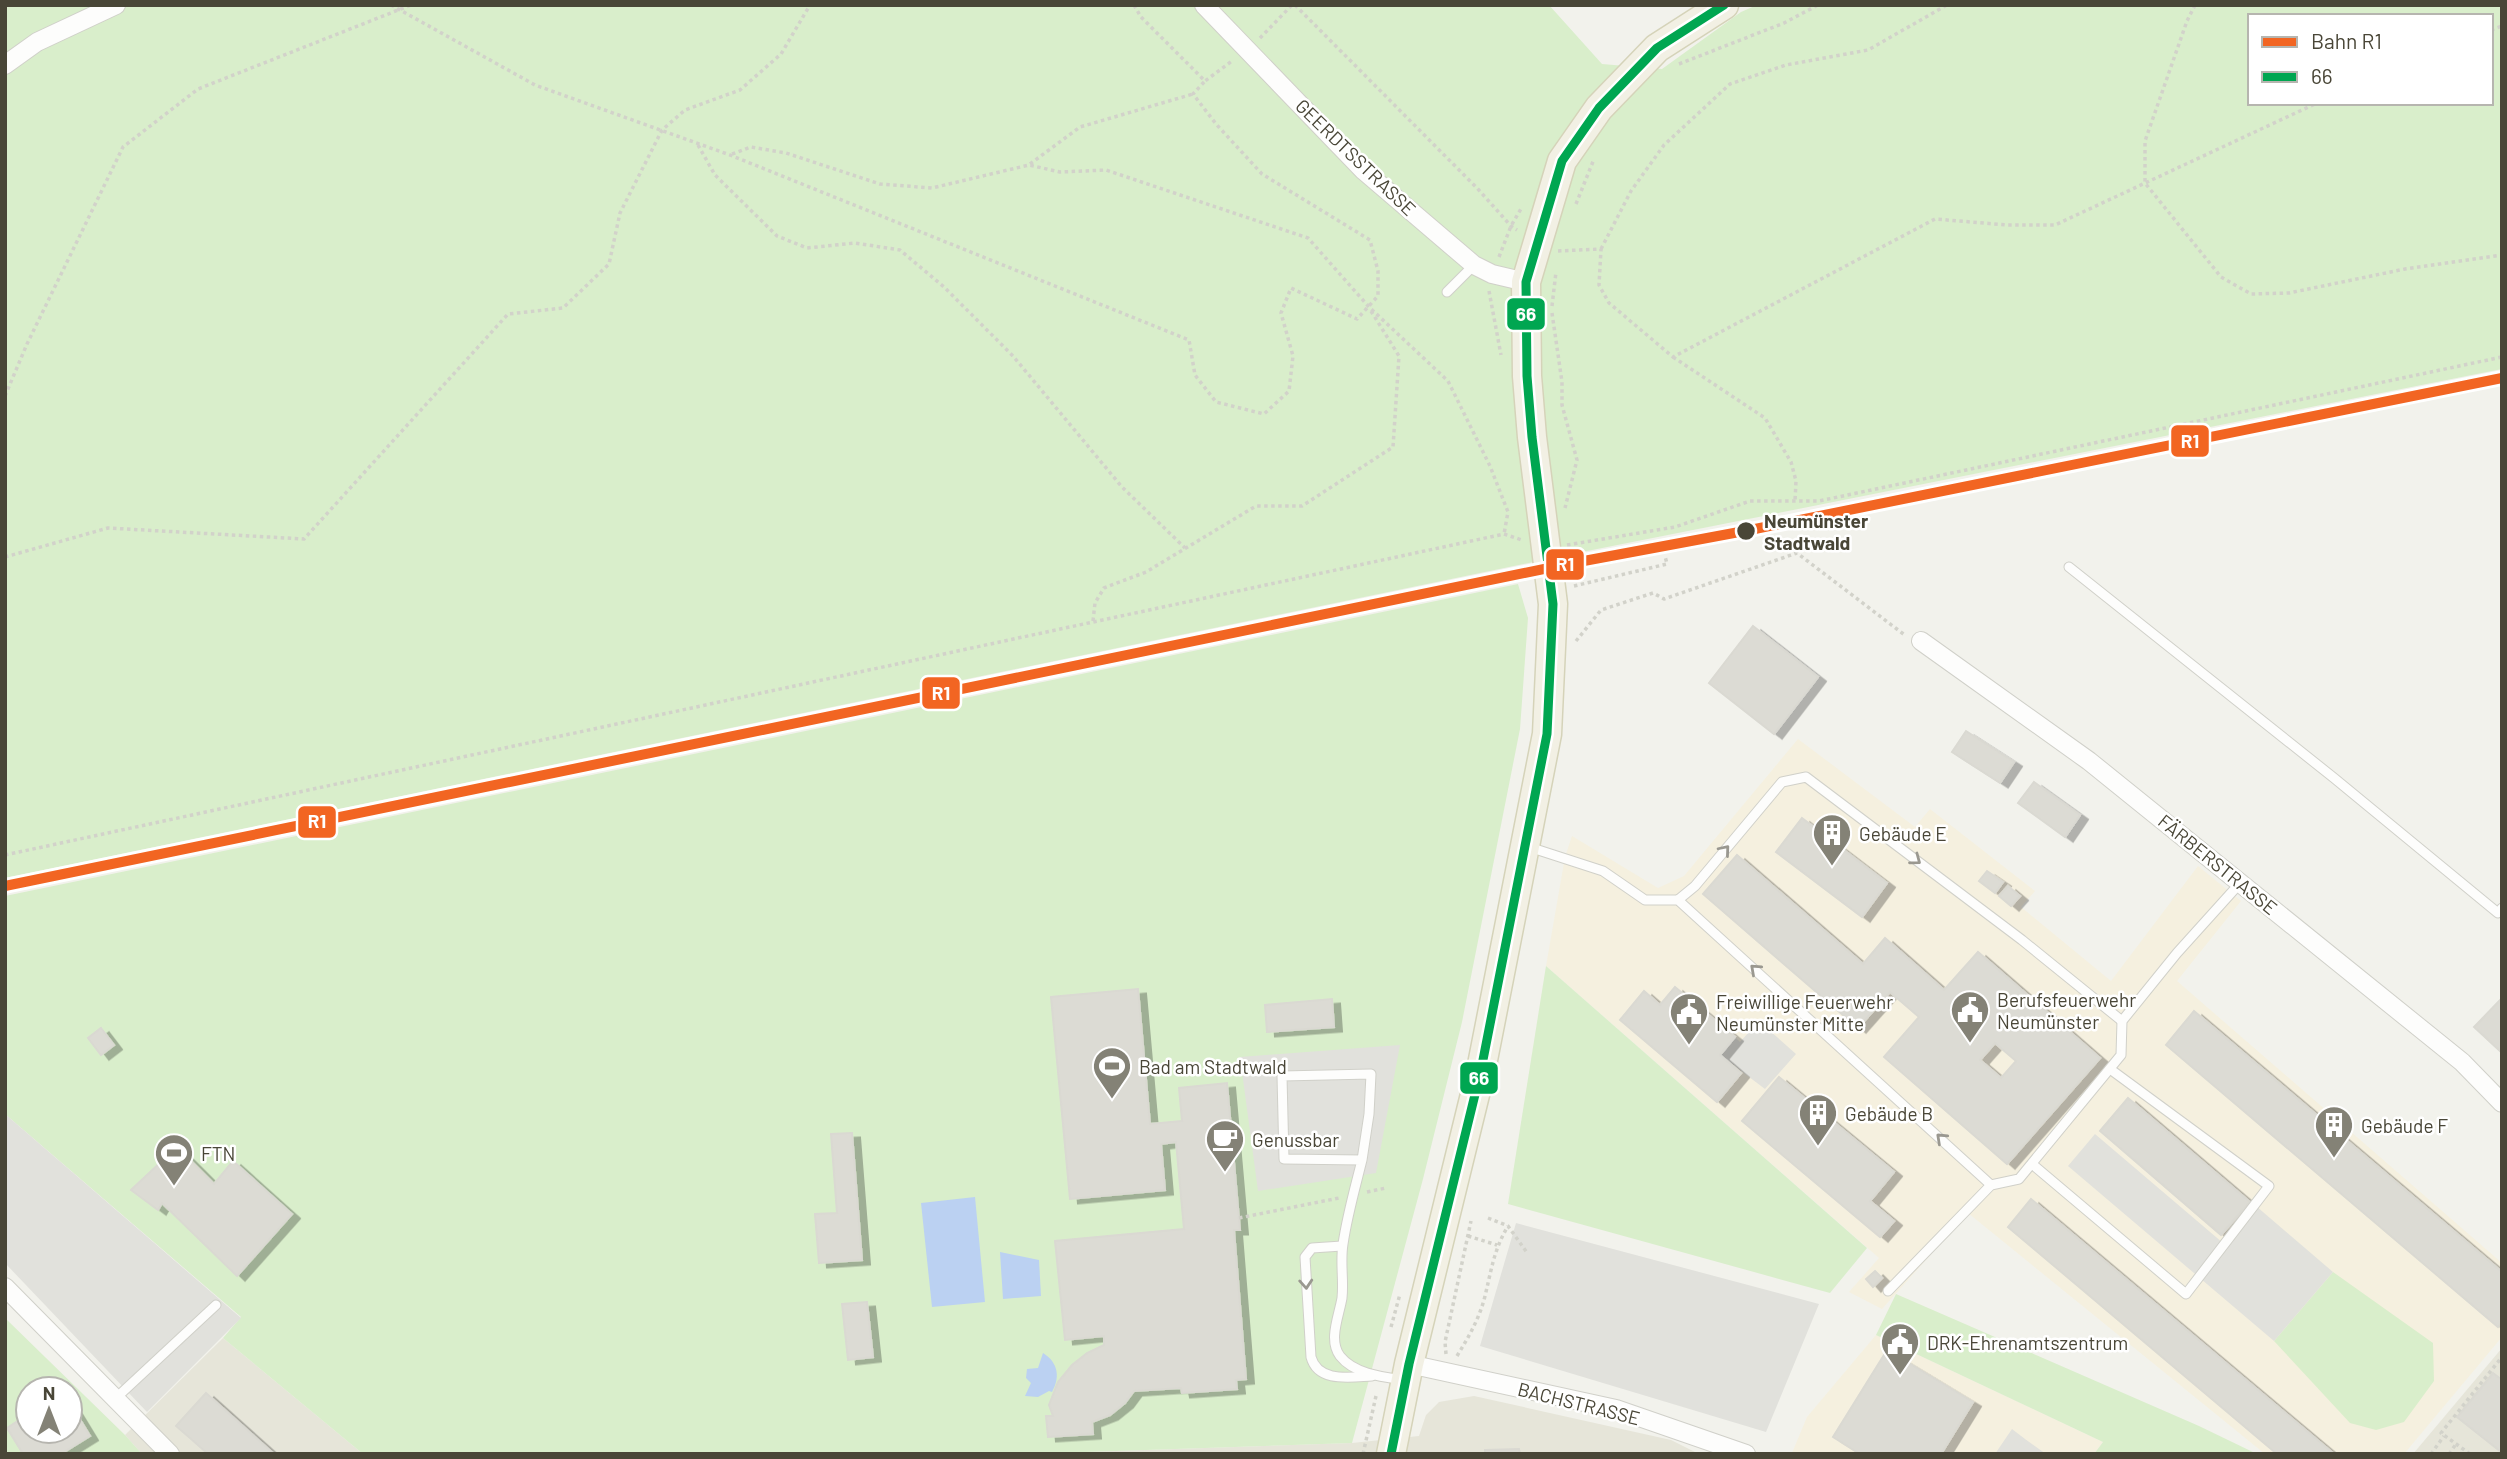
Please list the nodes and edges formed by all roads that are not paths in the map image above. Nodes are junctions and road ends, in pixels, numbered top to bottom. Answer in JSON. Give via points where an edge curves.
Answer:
{"nodes":[{"id":1,"x":116,"y":5,"type":"edge"},
{"id":2,"x":1204,"y":5,"type":"edge"},
{"id":3,"x":1724,"y":5,"type":"edge"},
{"id":4,"x":5,"y":65,"type":"edge"},
{"id":5,"x":1474,"y":265,"type":"junction"},
{"id":6,"x":1526,"y":282,"type":"junction"},
{"id":7,"x":1447,"y":292,"type":"dead end"},
{"id":8,"x":2069,"y":567,"type":"dead end"},
{"id":9,"x":1921,"y":641,"type":"road end"},
{"id":10,"x":1525,"y":846,"type":"junction"},
{"id":11,"x":2241,"y":882,"type":"junction"},
{"id":12,"x":1678,"y":900,"type":"junction"},
{"id":13,"x":2500,"y":913,"type":"edge"},
{"id":14,"x":2122,"y":1021,"type":"junction"},
{"id":15,"x":2110,"y":1069,"type":"junction"},
{"id":16,"x":2502,"y":1103,"type":"edge"},
{"id":17,"x":1362,"y":1160,"type":"junction"},
{"id":18,"x":2032,"y":1164,"type":"junction"},
{"id":19,"x":1992,"y":1185,"type":"junction"},
{"id":20,"x":1342,"y":1246,"type":"junction"},
{"id":21,"x":5,"y":1287,"type":"edge"},
{"id":22,"x":1888,"y":1291,"type":"dead end"},
{"id":23,"x":216,"y":1306,"type":"dead end"},
{"id":24,"x":1399,"y":1373,"type":"junction"},
{"id":25,"x":116,"y":1398,"type":"junction"},
{"id":26,"x":170,"y":1454,"type":"edge"},
{"id":27,"x":1391,"y":1454,"type":"edge"},
{"id":28,"x":1746,"y":1454,"type":"edge"}],
"edges":[{"from":1,"to":4,"type":"street","via":[[37,42]]},
{"from":2,"to":5,"type":"street","name":"GEERDTSSTRASSE","via":[[1364,170]]},
{"from":3,"to":6,"type":"main road","via":[[1657,48],[1599,108],[1562,161]]},
{"from":5,"to":6,"type":"street","name":"GEERDTSSTRASSE"},
{"from":5,"to":7,"type":"lane"},
{"from":6,"to":10,"type":"main road","via":[[1528,388],[1553,604],[1547,734]]},
{"from":8,"to":13,"type":"lane"},
{"from":9,"to":11,"type":"street","name":"FÄRBERSTRASSE","via":[[2089,761]]},
{"from":10,"to":12,"type":"lane","via":[[1604,871],[1645,900]]},
{"from":10,"to":24,"type":"main road","via":[[1481,1070]]},
{"from":11,"to":14,"type":"lane"},
{"from":11,"to":16,"type":"street","name":"FÄRBERSTRASSE","via":[[2462,1062]]},
{"from":12,"to":14,"type":"lane","one_way":true,"via":[[1782,782],[1806,777]]},
{"from":19,"to":12,"type":"lane","one_way":true},
{"from":14,"to":15,"type":"lane","via":[[2122,1055]]},
{"from":15,"to":18,"type":"lane"},
{"from":15,"to":18,"type":"lane","via":[[2269,1186],[2186,1294]]},
{"from":17,"to":17,"type":"lane","via":[[1284,1159],[1282,1076],[1371,1074]]},
{"from":17,"to":20,"type":"lane"},
{"from":18,"to":19,"type":"lane","via":[[2019,1179]]},
{"from":19,"to":22,"type":"lane"},
{"from":20,"to":24,"type":"lane","via":[[1337,1351],[1352,1366]]},
{"from":20,"to":24,"type":"lane","one_way":true,"via":[[1312,1248],[1305,1257],[1313,1364],[1329,1376]]},
{"from":21,"to":25,"type":"street"},
{"from":23,"to":25,"type":"lane"},
{"from":24,"to":27,"type":"main road"},
{"from":24,"to":28,"type":"street","name":"BACHSTRASSE","via":[[1448,1373],[1616,1409]]},
{"from":25,"to":26,"type":"street"}]}
